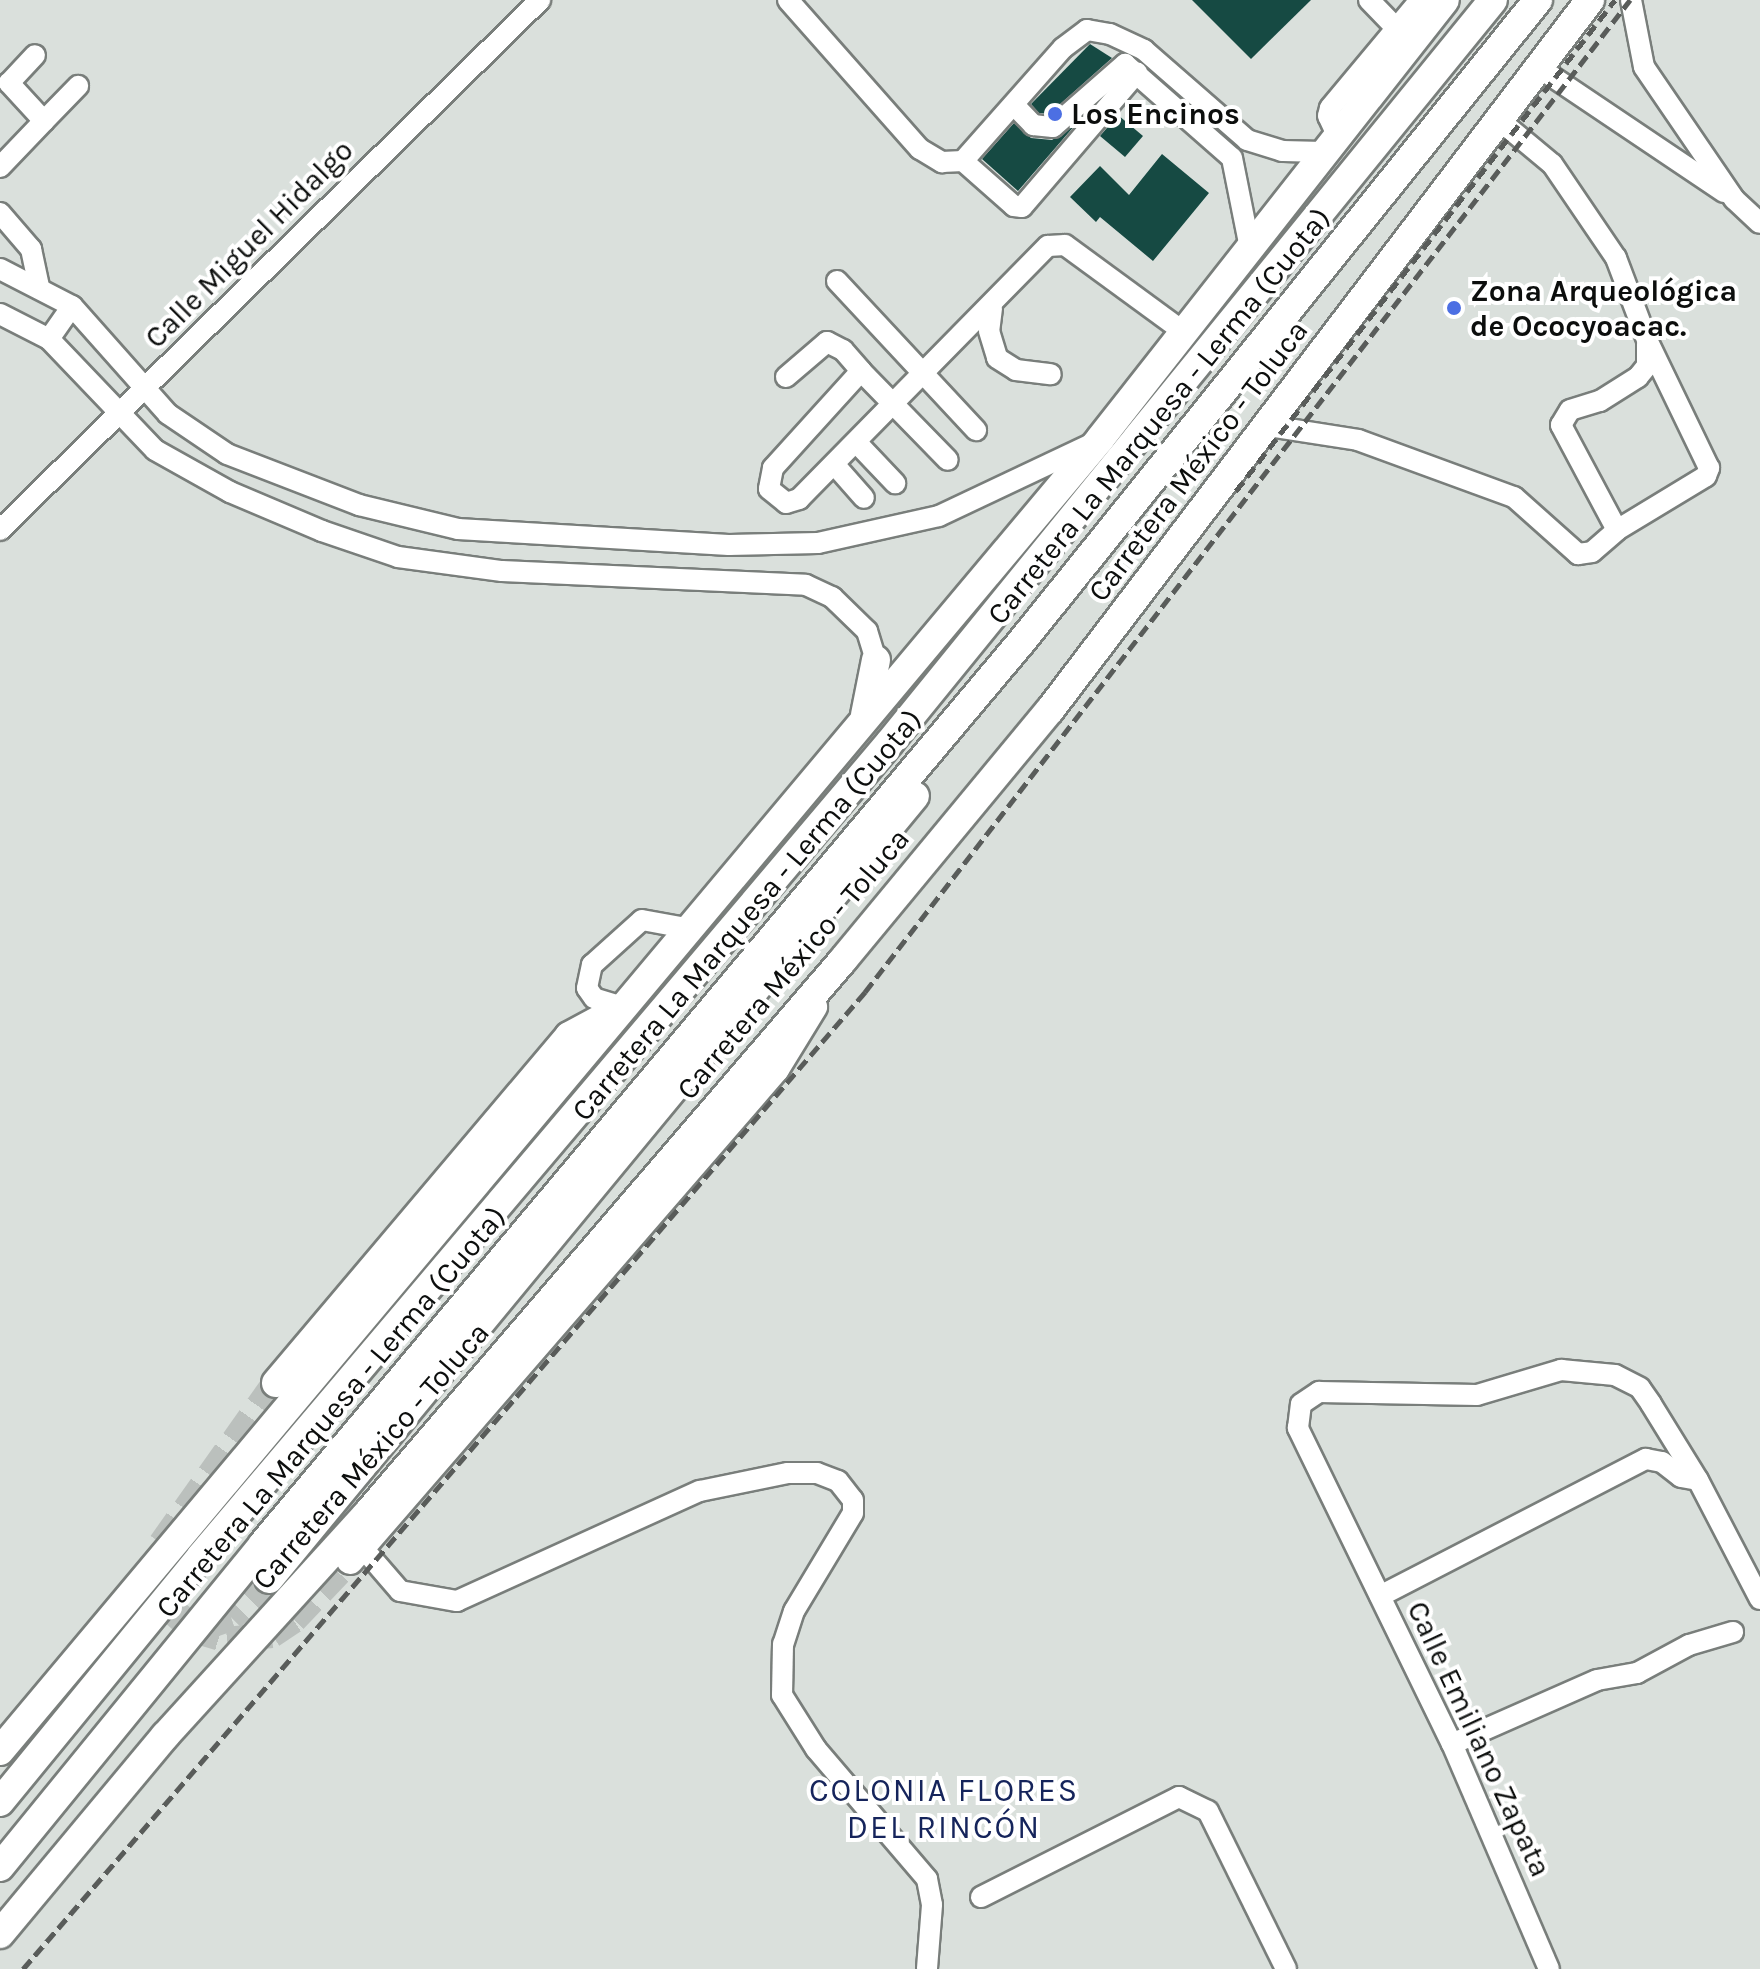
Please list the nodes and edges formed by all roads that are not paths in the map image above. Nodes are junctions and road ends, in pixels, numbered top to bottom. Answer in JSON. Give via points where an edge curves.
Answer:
{"nodes":[{"id":1,"x":540,"y":0,"type":"edge"},
{"id":2,"x":788,"y":0,"type":"edge"},
{"id":3,"x":1369,"y":0,"type":"edge"},
{"id":4,"x":1420,"y":0,"type":"edge"},
{"id":5,"x":1445,"y":0,"type":"edge"},
{"id":6,"x":1493,"y":0,"type":"edge"},
{"id":7,"x":1538,"y":0,"type":"edge"},
{"id":8,"x":1590,"y":0,"type":"edge"},
{"id":9,"x":1631,"y":0,"type":"edge"},
{"id":10,"x":1396,"y":28,"type":"junction"},
{"id":11,"x":35,"y":55,"type":"dead end"},
{"id":12,"x":1538,"y":67,"type":"junction"},
{"id":13,"x":1137,"y":73,"type":"junction"},
{"id":14,"x":78,"y":86,"type":"dead end"},
{"id":15,"x":1085,"y":99,"type":"junction"},
{"id":16,"x":1014,"y":105,"type":"junction"},
{"id":17,"x":1102,"y":115,"type":"junction"},
{"id":18,"x":1498,"y":119,"type":"junction"},
{"id":19,"x":44,"y":121,"type":"junction"},
{"id":20,"x":1247,"y":140,"type":"junction"},
{"id":21,"x":1330,"y":144,"type":"junction"},
{"id":22,"x":1232,"y":158,"type":"junction"},
{"id":23,"x":963,"y":161,"type":"junction"},
{"id":24,"x":0,"y":167,"type":"edge"},
{"id":25,"x":1734,"y":199,"type":"junction"},
{"id":26,"x":0,"y":213,"type":"edge"},
{"id":27,"x":1760,"y":223,"type":"edge"},
{"id":28,"x":1249,"y":243,"type":"junction"},
{"id":29,"x":0,"y":269,"type":"edge"},
{"id":30,"x":837,"y":281,"type":"dead end"},
{"id":31,"x":39,"y":286,"type":"junction"},
{"id":32,"x":72,"y":306,"type":"junction"},
{"id":33,"x":992,"y":308,"type":"junction"},
{"id":34,"x":0,"y":314,"type":"edge"},
{"id":35,"x":1184,"y":332,"type":"junction"},
{"id":36,"x":49,"y":339,"type":"junction"},
{"id":37,"x":1647,"y":340,"type":"junction"},
{"id":38,"x":861,"y":371,"type":"junction"},
{"id":39,"x":1051,"y":374,"type":"dead end"},
{"id":40,"x":924,"y":376,"type":"junction"},
{"id":41,"x":786,"y":377,"type":"dead end"},
{"id":42,"x":145,"y":389,"type":"junction"},
{"id":43,"x":894,"y":405,"type":"junction"},
{"id":44,"x":118,"y":416,"type":"junction"},
{"id":45,"x":1269,"y":426,"type":"junction"},
{"id":46,"x":976,"y":430,"type":"dead end"},
{"id":47,"x":1100,"y":439,"type":"junction"},
{"id":48,"x":856,"y":442,"type":"junction"},
{"id":49,"x":948,"y":460,"type":"dead end"},
{"id":50,"x":834,"y":464,"type":"junction"},
{"id":51,"x":895,"y":483,"type":"dead end"},
{"id":52,"x":864,"y":498,"type":"dead end"},
{"id":53,"x":0,"y":530,"type":"edge"},
{"id":54,"x":1617,"y":530,"type":"junction"},
{"id":55,"x":1022,"y":641,"type":"junction"},
{"id":56,"x":876,"y":660,"type":"joint"},
{"id":57,"x":865,"y":719,"type":"junction"},
{"id":58,"x":686,"y":928,"type":"junction"},
{"id":59,"x":843,"y":960,"type":"junction"},
{"id":60,"x":623,"y":1007,"type":"junction"},
{"id":61,"x":276,"y":1383,"type":"tunnel mouth"},
{"id":62,"x":1698,"y":1480,"type":"junction"},
{"id":63,"x":356,"y":1554,"type":"joint"},
{"id":64,"x":269,"y":1579,"type":"tunnel mouth"},
{"id":65,"x":1380,"y":1596,"type":"junction"},
{"id":66,"x":1760,"y":1599,"type":"edge"},
{"id":67,"x":1733,"y":1632,"type":"dead end"},
{"id":68,"x":1452,"y":1744,"type":"junction"},
{"id":69,"x":0,"y":1751,"type":"edge"},
{"id":70,"x":0,"y":1802,"type":"edge"},
{"id":71,"x":0,"y":1867,"type":"edge"},
{"id":72,"x":981,"y":1897,"type":"dead end"},
{"id":73,"x":0,"y":1934,"type":"edge"},
{"id":74,"x":927,"y":1969,"type":"edge"},
{"id":75,"x":1286,"y":1969,"type":"edge"},
{"id":76,"x":1549,"y":1969,"type":"edge"}],
"edges":[{"from":1,"to":42,"type":"street","name":"Calle Miguel Hidalgo"},
{"from":2,"to":23,"type":"street","via":[[920,149],[942,162]]},
{"from":3,"to":10,"type":"street"},
{"from":4,"to":10,"type":"street"},
{"from":5,"to":21,"type":"highway"},
{"from":6,"to":70,"type":"highway","name":"Carretera La Marquesa - Lerma (Cuota)","via":[[890,742],[201,1556]]},
{"from":7,"to":55,"type":"highway","name":"Carretera La Marquesa - Lerma (Cuota)"},
{"from":8,"to":12,"type":"highway","name":"Carretera México - Toluca"},
{"from":9,"to":25,"type":"street","via":[[1644,67]]},
{"from":10,"to":21,"type":"street","via":[[1330,108]]},
{"from":11,"to":19,"type":"street","via":[[9,83]]},
{"from":12,"to":18,"type":"highway","name":"Carretera México - Toluca"},
{"from":12,"to":25,"type":"street"},
{"from":13,"to":15,"type":"street","via":[[1121,63]]},
{"from":13,"to":17,"type":"street"},
{"from":13,"to":22,"type":"street"},
{"from":14,"to":19,"type":"street"},
{"from":15,"to":16,"type":"street","via":[[1061,122],[1045,128],[1033,125]]},
{"from":15,"to":17,"type":"street"},
{"from":16,"to":20,"type":"street","via":[[1078,34],[1102,31],[1144,50]]},
{"from":16,"to":23,"type":"street"},
{"from":17,"to":23,"type":"street","via":[[1022,207],[1014,206]]},
{"from":18,"to":37,"type":"street","via":[[1552,164],[1572,190],[1616,258]]},
{"from":18,"to":45,"type":"highway","name":"Carretera México - Toluca"},
{"from":19,"to":24,"type":"street"},
{"from":20,"to":21,"type":"street","via":[[1282,151]]},
{"from":20,"to":22,"type":"street"},
{"from":21,"to":28,"type":"highway"},
{"from":22,"to":28,"type":"street"},
{"from":25,"to":27,"type":"street"},
{"from":26,"to":31,"type":"street","via":[[31,249]]},
{"from":28,"to":35,"type":"highway"},
{"from":29,"to":31,"type":"street"},
{"from":30,"to":40,"type":"street"},
{"from":31,"to":32,"type":"street"},
{"from":32,"to":36,"type":"street"},
{"from":32,"to":42,"type":"street"},
{"from":33,"to":35,"type":"street","via":[[1042,250],[1059,244],[1102,269]]},
{"from":33,"to":39,"type":"street","via":[[989,331],[997,358],[1016,370]]},
{"from":33,"to":40,"type":"street"},
{"from":34,"to":36,"type":"street"},
{"from":35,"to":47,"type":"highway"},
{"from":36,"to":44,"type":"street"},
{"from":37,"to":54,"type":"street","via":[[1647,366],[1638,377],[1600,401],[1570,410],[1561,425]]},
{"from":37,"to":54,"type":"street","via":[[1709,468],[1699,483]]},
{"from":38,"to":41,"type":"street","via":[[843,350],[827,342]]},
{"from":38,"to":43,"type":"street"},
{"from":38,"to":50,"type":"street","via":[[773,468],[769,489],[780,501],[799,499]]},
{"from":40,"to":43,"type":"street"},
{"from":40,"to":46,"type":"street"},
{"from":42,"to":44,"type":"street","name":"Calle Miguel Hidalgo"},
{"from":42,"to":47,"type":"street","via":[[188,431],[227,454],[359,505],[458,529],[644,541],[818,543],[876,531],[939,516]]},
{"from":43,"to":48,"type":"street"},
{"from":43,"to":49,"type":"street"},
{"from":44,"to":53,"type":"street","name":"Calle Miguel Hidalgo"},
{"from":44,"to":56,"type":"street","via":[[155,450],[230,492],[398,557],[502,571],[806,585],[832,597],[867,631]]},
{"from":45,"to":54,"type":"street","via":[[1358,440],[1514,497],[1578,554],[1592,552]]},
{"from":45,"to":59,"type":"highway","name":"Carretera México - Toluca","via":[[1050,710]]},
{"from":47,"to":57,"type":"highway"},
{"from":48,"to":50,"type":"street"},
{"from":48,"to":51,"type":"street"},
{"from":50,"to":52,"type":"street"},
{"from":55,"to":64,"type":"highway","via":[[912,802]]},
{"from":55,"to":71,"type":"highway","name":"Carretera La Marquesa - Lerma (Cuota)","via":[[263,1544]]},
{"from":56,"to":57,"type":"highway"},
{"from":57,"to":58,"type":"highway"},
{"from":58,"to":60,"type":"highway"},
{"from":58,"to":60,"type":"street","via":[[642,920],[592,965],[587,988],[594,998]]},
{"from":59,"to":63,"type":"main road","via":[[776,1069]]},
{"from":59,"to":73,"type":"highway","name":"Carretera México - Toluca","via":[[358,1525],[165,1736]]},
{"from":60,"to":61,"type":"highway","via":[[569,1036]]},
{"from":60,"to":69,"type":"highway"},
{"from":62,"to":65,"type":"street","via":[[1646,1459]]},
{"from":62,"to":65,"type":"street","name":"Calle Emiliano Zapata","via":[[1640,1388],[1601,1370],[1561,1370],[1477,1395],[1319,1392],[1301,1404],[1298,1428]]},
{"from":62,"to":66,"type":"street","name":"Calle Emiliano Zapata"},
{"from":63,"to":74,"type":"street","via":[[400,1591],[457,1601],[700,1491],[788,1473],[817,1473],[838,1481],[853,1500],[853,1513],[794,1611],[783,1644],[782,1695],[816,1749],[927,1879],[932,1905]]},
{"from":65,"to":68,"type":"street","name":"Calle Emiliano Zapata"},
{"from":67,"to":68,"type":"street","via":[[1689,1645],[1637,1673],[1597,1680]]},
{"from":68,"to":76,"type":"street","name":"Calle Emiliano Zapata"},
{"from":72,"to":75,"type":"street","via":[[1179,1797],[1208,1811]]}]}
